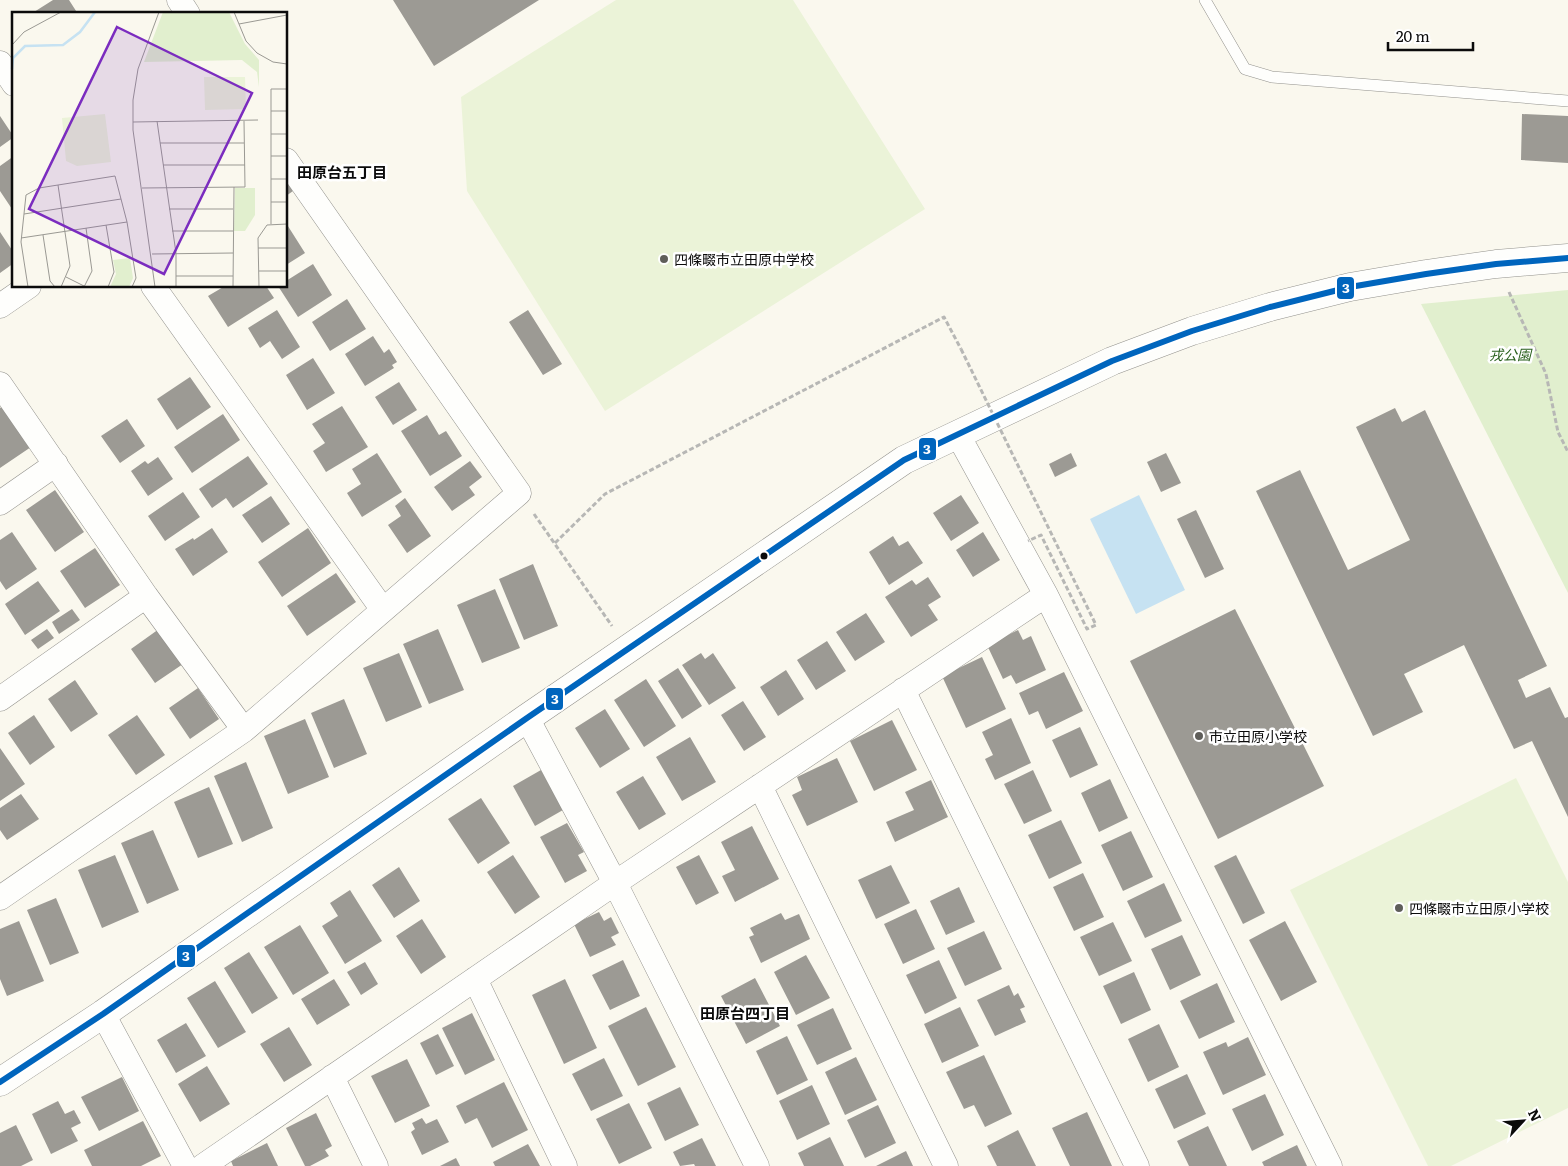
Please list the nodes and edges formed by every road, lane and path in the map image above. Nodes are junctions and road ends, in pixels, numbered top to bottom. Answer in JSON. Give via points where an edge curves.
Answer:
{"nodes":[{"id":1,"x":179,"y":0,"type":"edge"},
{"id":2,"x":1205,"y":0,"type":"edge"},
{"id":3,"x":187,"y":12,"type":"edge"},
{"id":4,"x":0,"y":63,"type":"edge"},
{"id":5,"x":12,"y":81,"type":"edge"},
{"id":6,"x":1568,"y":101,"type":"edge"},
{"id":7,"x":288,"y":163,"type":"edge"},
{"id":8,"x":1568,"y":258,"type":"edge"},
{"id":9,"x":1496,"y":264,"type":"junction"},
{"id":10,"x":25,"y":288,"type":"edge"},
{"id":11,"x":154,"y":288,"type":"edge"},
{"id":12,"x":0,"y":306,"type":"edge"},
{"id":13,"x":0,"y":384,"type":"edge"},
{"id":14,"x":958,"y":435,"type":"junction"},
{"id":15,"x":1568,"y":452,"type":"edge"},
{"id":16,"x":56,"y":464,"type":"junction"},
{"id":17,"x":520,"y":493,"type":"junction"},
{"id":18,"x":0,"y":503,"type":"edge"},
{"id":19,"x":1028,"y":541,"type":"dead end"},
{"id":20,"x":555,"y":543,"type":"junction"},
{"id":21,"x":1046,"y":595,"type":"junction"},
{"id":22,"x":146,"y":596,"type":"junction"},
{"id":23,"x":383,"y":610,"type":"junction"},
{"id":24,"x":628,"y":649,"type":"junction"},
{"id":25,"x":903,"y":690,"type":"junction"},
{"id":26,"x":0,"y":699,"type":"edge"},
{"id":27,"x":527,"y":718,"type":"junction"},
{"id":28,"x":244,"y":730,"type":"junction"},
{"id":29,"x":760,"y":786,"type":"junction"},
{"id":30,"x":615,"y":883,"type":"junction"},
{"id":31,"x":0,"y":898,"type":"edge"},
{"id":32,"x":475,"y":979,"type":"junction"},
{"id":33,"x":103,"y":1014,"type":"junction"},
{"id":34,"x":332,"y":1077,"type":"junction"},
{"id":35,"x":0,"y":1082,"type":"edge"},
{"id":36,"x":185,"y":1166,"type":"edge"},
{"id":37,"x":203,"y":1166,"type":"edge"},
{"id":38,"x":376,"y":1166,"type":"edge"},
{"id":39,"x":566,"y":1166,"type":"edge"},
{"id":40,"x":757,"y":1166,"type":"edge"},
{"id":41,"x":946,"y":1166,"type":"edge"},
{"id":42,"x":1138,"y":1166,"type":"edge"},
{"id":43,"x":1330,"y":1166,"type":"edge"}],
"edges":[{"from":1,"to":3,"type":"street"},
{"from":2,"to":6,"type":"lane","via":[[1245,69],[1272,77]]},
{"from":4,"to":5,"type":"street"},
{"from":7,"to":17,"type":"street"},
{"from":8,"to":9,"type":"street"},
{"from":9,"to":14,"type":"street","via":[[1350,287],[1261,309],[1112,361]]},
{"from":9,"to":15,"type":"path","via":[[1546,374],[1558,432]]},
{"from":10,"to":12,"type":"street"},
{"from":11,"to":23,"type":"street"},
{"from":13,"to":16,"type":"street"},
{"from":14,"to":21,"type":"street"},
{"from":14,"to":24,"type":"street","via":[[904,460]]},
{"from":16,"to":18,"type":"street"},
{"from":16,"to":22,"type":"street"},
{"from":17,"to":20,"type":"path"},
{"from":17,"to":23,"type":"street"},
{"from":19,"to":20,"type":"path","bridge":true,"via":[[1041,535],[1087,630],[1096,625],[944,317],[605,494]]},
{"from":20,"to":24,"type":"path"},
{"from":21,"to":25,"type":"street"},
{"from":21,"to":43,"type":"street"},
{"from":22,"to":26,"type":"street"},
{"from":22,"to":28,"type":"street"},
{"from":23,"to":28,"type":"street"},
{"from":24,"to":27,"type":"street"},
{"from":25,"to":29,"type":"street"},
{"from":25,"to":42,"type":"street"},
{"from":27,"to":30,"type":"street"},
{"from":27,"to":33,"type":"street"},
{"from":28,"to":31,"type":"street"},
{"from":29,"to":30,"type":"street"},
{"from":29,"to":41,"type":"street"},
{"from":30,"to":32,"type":"street"},
{"from":30,"to":40,"type":"street"},
{"from":32,"to":34,"type":"street"},
{"from":32,"to":39,"type":"street"},
{"from":33,"to":35,"type":"street"},
{"from":33,"to":36,"type":"street"},
{"from":34,"to":37,"type":"street"},
{"from":34,"to":38,"type":"street"}]}
